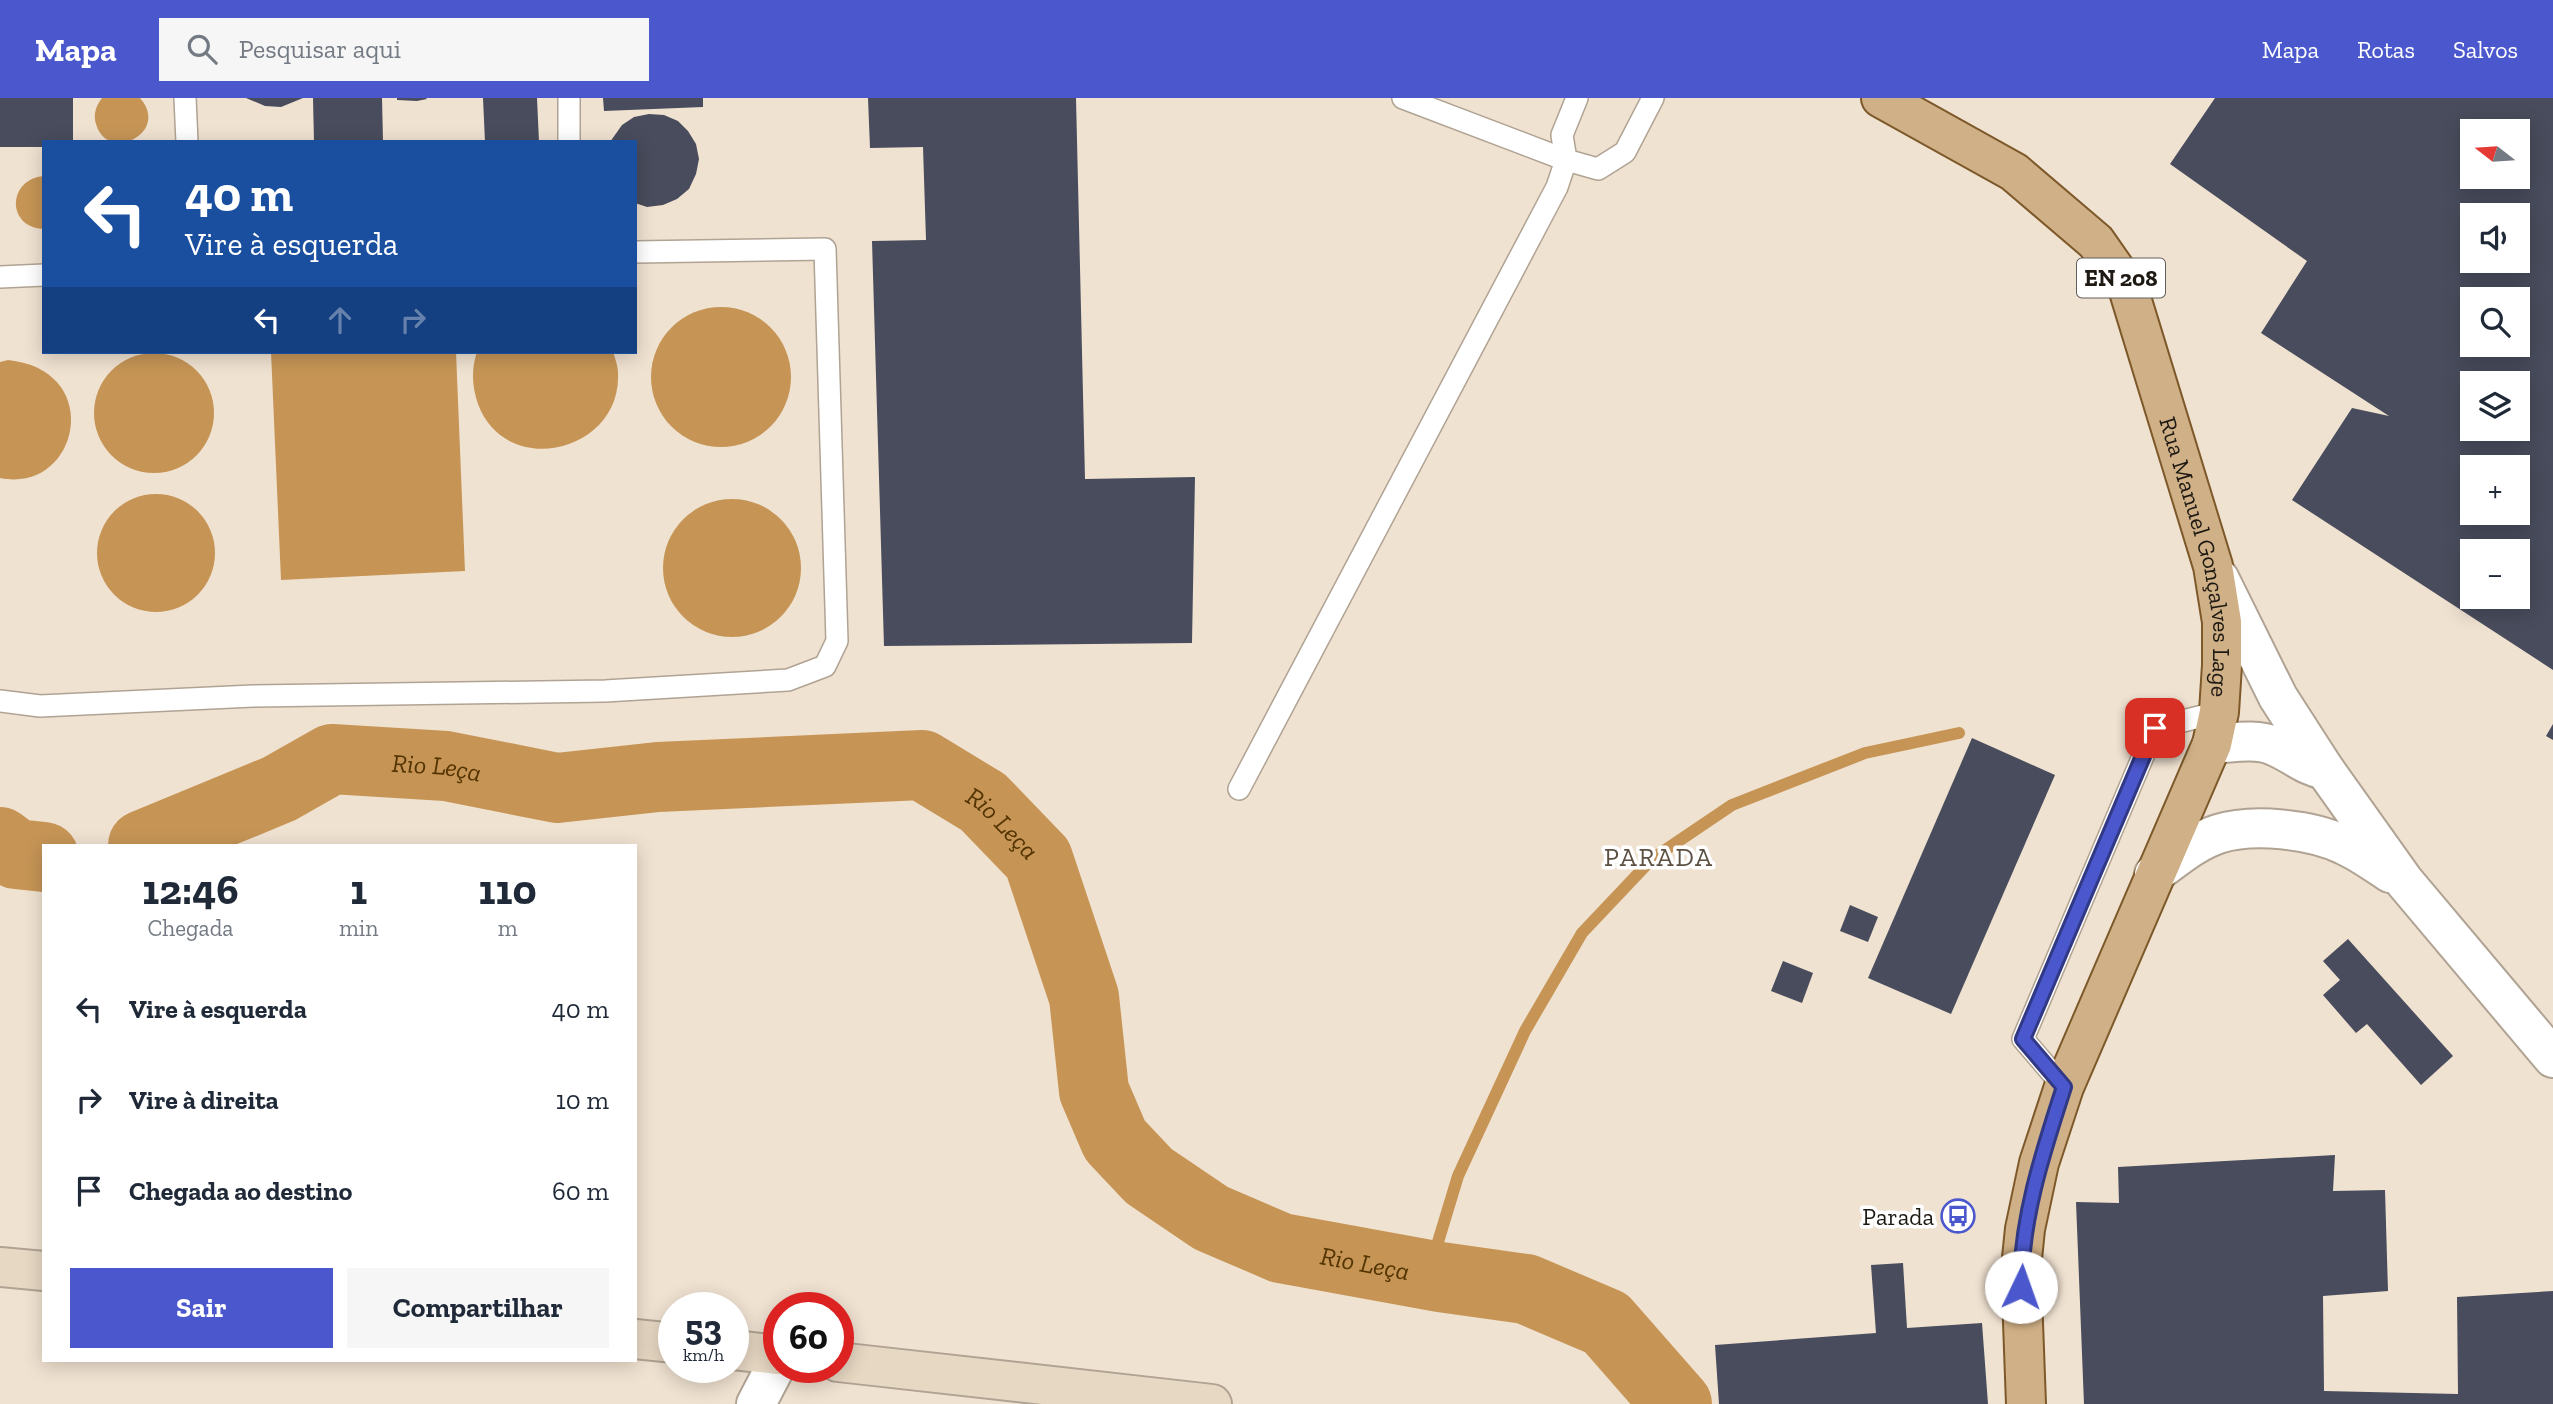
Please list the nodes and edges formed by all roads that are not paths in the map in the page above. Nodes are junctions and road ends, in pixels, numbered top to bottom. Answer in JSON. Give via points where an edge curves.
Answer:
{"nodes":[{"id":1,"x":185,"y":98,"type":"edge"},
{"id":2,"x":569,"y":98,"type":"edge"},
{"id":3,"x":1403,"y":98,"type":"edge"},
{"id":4,"x":1577,"y":98,"type":"edge"},
{"id":5,"x":1653,"y":98,"type":"edge"},
{"id":6,"x":1901,"y":103,"type":"edge"},
{"id":7,"x":187,"y":140,"type":"edge"},
{"id":8,"x":569,"y":140,"type":"edge"},
{"id":9,"x":1566,"y":160,"type":"junction"},
{"id":10,"x":637,"y":253,"type":"edge"},
{"id":11,"x":42,"y":275,"type":"edge"},
{"id":12,"x":0,"y":277,"type":"edge"},
{"id":13,"x":2213,"y":566,"type":"junction"},
{"id":14,"x":0,"y":701,"type":"edge"},
{"id":15,"x":2216,"y":728,"type":"junction"},
{"id":16,"x":2325,"y":770,"type":"junction"},
{"id":17,"x":1239,"y":789,"type":"dead end"},
{"id":18,"x":2154,"y":874,"type":"junction"},
{"id":19,"x":2404,"y":881,"type":"junction"},
{"id":20,"x":2553,"y":1058,"type":"edge"},
{"id":21,"x":2064,"y":1087,"type":"junction"},
{"id":22,"x":0,"y":1266,"type":"edge"},
{"id":23,"x":42,"y":1272,"type":"edge"},
{"id":24,"x":637,"y":1339,"type":"edge"},
{"id":25,"x":658,"y":1341,"type":"edge"},
{"id":26,"x":854,"y":1364,"type":"edge"},
{"id":27,"x":767,"y":1383,"type":"edge"},
{"id":28,"x":757,"y":1404,"type":"edge"},
{"id":29,"x":1212,"y":1404,"type":"edge"},
{"id":30,"x":2026,"y":1404,"type":"edge"}],
"edges":[{"from":1,"to":7,"type":"lane"},
{"from":2,"to":8,"type":"lane"},
{"from":3,"to":9,"type":"lane"},
{"from":4,"to":9,"type":"lane","via":[[1562,135]]},
{"from":5,"to":9,"type":"lane","via":[[1625,152],[1598,169]]},
{"from":6,"to":13,"type":"main road","name":"Rua Manuel Gonçalves Lage","number":"EN 208","via":[[2014,172],[2096,242],[2128,288]]},
{"from":9,"to":17,"type":"lane","via":[[1557,187]]},
{"from":10,"to":14,"type":"lane","via":[[825,249],[837,641],[825,666],[788,680],[605,691],[253,696],[40,706]]},
{"from":11,"to":12,"type":"lane"},
{"from":13,"to":15,"type":"main road","name":"Rua Manuel Gonçalves Lage","number":"EN 208","via":[[2222,622]]},
{"from":13,"to":16,"type":"street","via":[[2278,697]]},
{"from":15,"to":16,"type":"street","via":[[2275,746],[2308,766]]},
{"from":15,"to":18,"type":"main road","name":"Rua Manuel Gonçalves Lage","number":"EN 208"},
{"from":15,"to":21,"type":"lane","via":[[2155,728],[2023,1039]]},
{"from":16,"to":19,"type":"street"},
{"from":18,"to":19,"type":"street","via":[[2218,834],[2270,829],[2320,835]]},
{"from":18,"to":21,"type":"main road","name":"Rua Manuel Gonçalves Lage","number":"EN 208"},
{"from":19,"to":20,"type":"street"},
{"from":21,"to":30,"type":"main road","name":"Rua Manuel Gonçalves Lage","number":"EN 208","via":[[2039,1163],[2024,1242],[2021,1307]]},
{"from":22,"to":23,"type":"main road"},
{"from":24,"to":25,"type":"main road"},
{"from":26,"to":29,"type":"main road"},
{"from":27,"to":28,"type":"street"}]}
